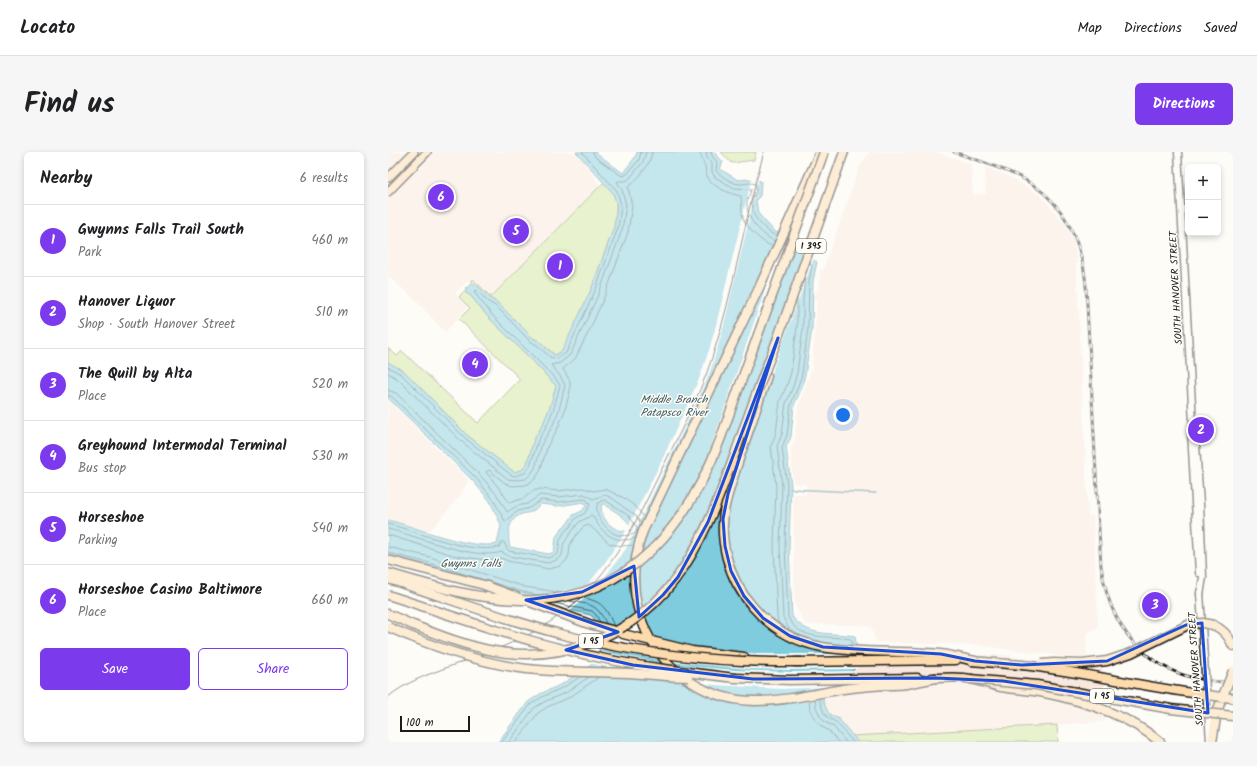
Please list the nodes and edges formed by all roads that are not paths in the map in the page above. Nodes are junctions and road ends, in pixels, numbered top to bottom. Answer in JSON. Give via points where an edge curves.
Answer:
{"nodes":[{"id":1,"x":414,"y":152,"type":"edge"},
{"id":2,"x":427,"y":152,"type":"edge"},
{"id":3,"x":820,"y":152,"type":"edge"},
{"id":4,"x":824,"y":152,"type":"edge"},
{"id":5,"x":1178,"y":152,"type":"edge"},
{"id":6,"x":844,"y":153,"type":"edge"},
{"id":7,"x":388,"y":178,"type":"edge"},
{"id":8,"x":388,"y":192,"type":"edge"},
{"id":9,"x":778,"y":338,"type":"junction"},
{"id":10,"x":388,"y":560,"type":"edge"},
{"id":11,"x":388,"y":573,"type":"edge"},
{"id":12,"x":388,"y":579,"type":"edge"},
{"id":13,"x":388,"y":595,"type":"edge"},
{"id":14,"x":388,"y":614,"type":"edge"},
{"id":15,"x":388,"y":627,"type":"edge"},
{"id":16,"x":1233,"y":646,"type":"edge"},
{"id":17,"x":975,"y":661,"type":"junction"},
{"id":18,"x":802,"y":662,"type":"junction"},
{"id":19,"x":1022,"y":665,"type":"junction"},
{"id":20,"x":1233,"y":671,"type":"edge"},
{"id":21,"x":736,"y":678,"type":"junction"},
{"id":22,"x":936,"y":678,"type":"junction"},
{"id":23,"x":970,"y":679,"type":"junction"},
{"id":24,"x":1233,"y":698,"type":"edge"},
{"id":25,"x":1233,"y":716,"type":"edge"},
{"id":26,"x":1160,"y":742,"type":"edge"},
{"id":27,"x":1211,"y":742,"type":"edge"}],
"edges":[{"from":1,"to":7,"type":"main road"},
{"from":2,"to":8,"type":"main road"},
{"from":3,"to":22,"type":"highway","bridge":true,"via":[[762,282],[646,524],[635,560],[635,599],[639,615],[650,638],[669,664],[694,684],[731,699],[769,701]]},
{"from":4,"to":11,"type":"highway","bridge":true,"via":[[712,463],[687,508],[644,558],[625,572],[593,588],[561,598],[536,600],[510,600],[473,594]]},
{"from":5,"to":27,"type":"main road","name":"SOUTH HANOVER STREET","bridge":true,"via":[[1200,595]]},
{"from":6,"to":9,"type":"highway","number":"I 395"},
{"from":9,"to":14,"type":"highway","bridge":true,"via":[[723,486],[703,532],[672,585],[654,605],[634,620],[615,633],[576,647],[558,652],[526,654],[472,645]]},
{"from":9,"to":17,"type":"highway","bridge":true,"via":[[724,510],[726,553],[739,588],[754,608],[770,623],[790,636],[808,643],[838,649],[941,654]]},
{"from":10,"to":18,"type":"highway","bridge":true,"via":[[484,585],[590,624],[660,644],[710,654]]},
{"from":12,"to":18,"type":"highway","number":"I 95","bridge":true,"via":[[517,621],[598,643],[700,659],[752,663]]},
{"from":13,"to":21,"type":"highway","number":"I 95","bridge":true,"via":[[514,636],[583,654],[651,668]]},
{"from":15,"to":21,"type":"highway","bridge":true,"via":[[457,654],[526,669]]},
{"from":16,"to":19,"type":"highway","bridge":true,"via":[[1229,637],[1220,628],[1198,622],[1186,625],[1131,653],[1107,662]]},
{"from":17,"to":18,"type":"highway","number":"I 95"},
{"from":17,"to":19,"type":"highway","number":"I 95"},
{"from":19,"to":24,"type":"highway","number":"I 95","bridge":true,"via":[[1168,690]]},
{"from":20,"to":27,"type":"highway","bridge":true,"via":[[1217,712]]},
{"from":21,"to":22,"type":"highway","number":"I 95"},
{"from":22,"to":23,"type":"highway","number":"I 95"},
{"from":23,"to":25,"type":"highway","number":"I 95","bridge":true,"via":[[1037,684],[1171,709]]},
{"from":23,"to":26,"type":"highway","bridge":true,"via":[[1000,687],[1051,694],[1084,703],[1129,721]]}]}
